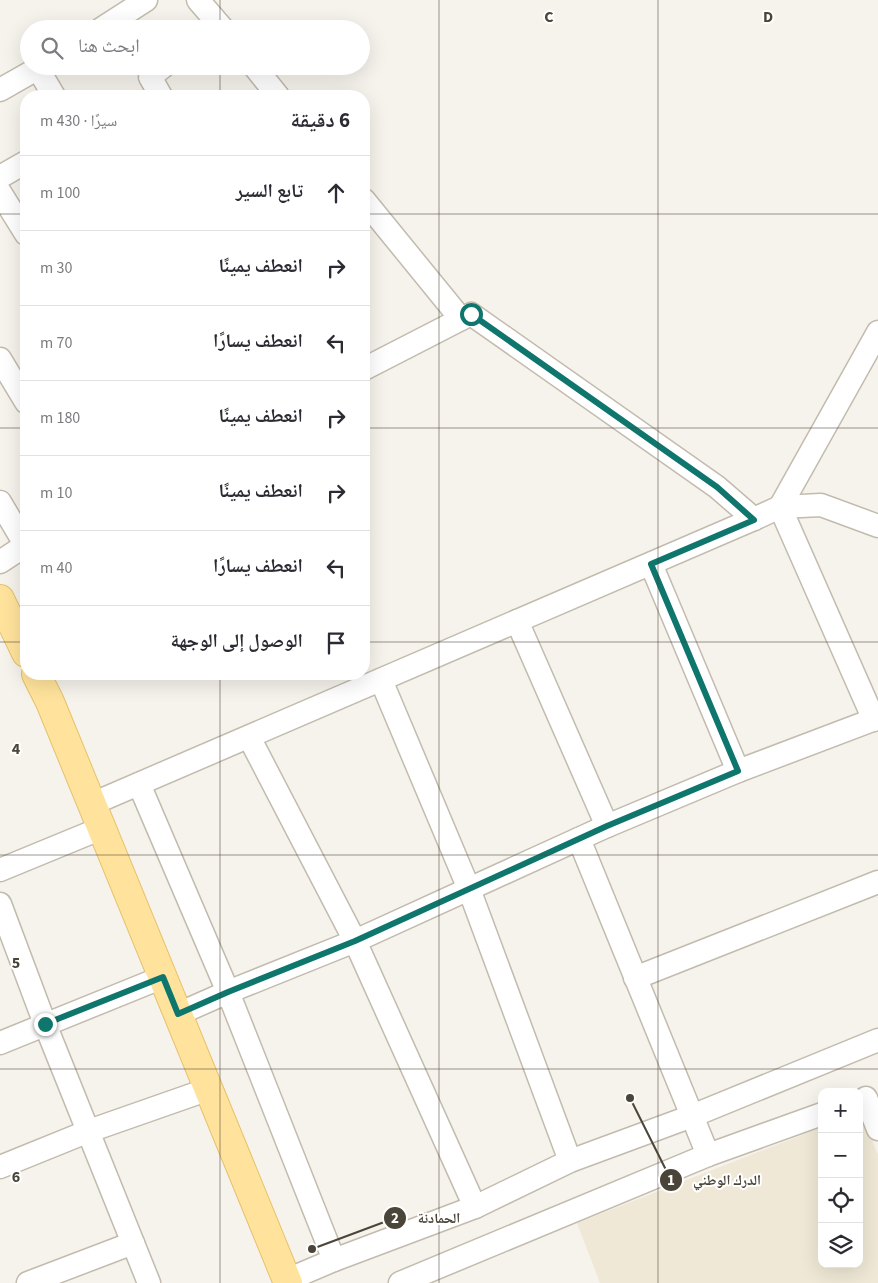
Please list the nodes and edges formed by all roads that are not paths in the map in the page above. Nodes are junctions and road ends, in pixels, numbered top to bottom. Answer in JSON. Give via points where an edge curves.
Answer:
{"nodes":[{"id":1,"x":146,"y":0,"type":"edge"},
{"id":2,"x":198,"y":0,"type":"edge"},
{"id":3,"x":115,"y":20,"type":"edge"},
{"id":4,"x":214,"y":20,"type":"edge"},
{"id":5,"x":26,"y":75,"type":"edge"},
{"id":6,"x":44,"y":75,"type":"edge"},
{"id":7,"x":153,"y":75,"type":"edge"},
{"id":8,"x":261,"y":75,"type":"edge"},
{"id":9,"x":0,"y":90,"type":"edge"},
{"id":10,"x":51,"y":90,"type":"edge"},
{"id":11,"x":158,"y":90,"type":"edge"},
{"id":12,"x":273,"y":90,"type":"edge"},
{"id":13,"x":20,"y":165,"type":"edge"},
{"id":14,"x":0,"y":177,"type":"edge"},
{"id":15,"x":0,"y":192,"type":"edge"},
{"id":16,"x":370,"y":207,"type":"edge"},
{"id":17,"x":20,"y":224,"type":"edge"},
{"id":18,"x":462,"y":319,"type":"junction"},
{"id":19,"x":878,"y":332,"type":"edge"},
{"id":20,"x":0,"y":359,"type":"edge"},
{"id":21,"x":370,"y":366,"type":"edge"},
{"id":22,"x":20,"y":392,"type":"edge"},
{"id":23,"x":0,"y":502,"type":"edge"},
{"id":24,"x":780,"y":507,"type":"junction"},
{"id":25,"x":754,"y":520,"type":"junction"},
{"id":26,"x":878,"y":526,"type":"edge"},
{"id":27,"x":20,"y":536,"type":"edge"},
{"id":28,"x":20,"y":550,"type":"edge"},
{"id":29,"x":0,"y":562,"type":"edge"},
{"id":30,"x":651,"y":564,"type":"junction"},
{"id":31,"x":0,"y":599,"type":"edge"},
{"id":32,"x":517,"y":621,"type":"junction"},
{"id":33,"x":20,"y":641,"type":"edge"},
{"id":34,"x":39,"y":680,"type":"edge"},
{"id":35,"x":381,"y":680,"type":"junction"},
{"id":36,"x":876,"y":719,"type":"edge"},
{"id":37,"x":248,"y":737,"type":"junction"},
{"id":38,"x":738,"y":771,"type":"junction"},
{"id":39,"x":139,"y":784,"type":"junction"},
{"id":40,"x":97,"y":816,"type":"junction"},
{"id":41,"x":607,"y":826,"type":"junction"},
{"id":42,"x":578,"y":839,"type":"junction"},
{"id":43,"x":0,"y":870,"type":"edge"},
{"id":44,"x":878,"y":882,"type":"edge"},
{"id":45,"x":469,"y":889,"type":"junction"},
{"id":46,"x":0,"y":904,"type":"edge"},
{"id":47,"x":355,"y":941,"type":"junction"},
{"id":48,"x":163,"y":977,"type":"junction"},
{"id":49,"x":636,"y":978,"type":"junction"},
{"id":50,"x":228,"y":992,"type":"junction"},
{"id":51,"x":178,"y":1014,"type":"junction"},
{"id":52,"x":45,"y":1024,"type":"junction"},
{"id":53,"x":878,"y":1040,"type":"edge"},
{"id":54,"x":0,"y":1043,"type":"edge"},
{"id":55,"x":209,"y":1089,"type":"junction"},
{"id":56,"x":868,"y":1097,"type":"edge"},
{"id":57,"x":818,"y":1115,"type":"edge"},
{"id":58,"x":692,"y":1116,"type":"junction"},
{"id":59,"x":878,"y":1129,"type":"edge"},
{"id":60,"x":89,"y":1131,"type":"junction"},
{"id":61,"x":708,"y":1155,"type":"junction"},
{"id":62,"x":570,"y":1161,"type":"junction"},
{"id":63,"x":0,"y":1167,"type":"edge"},
{"id":64,"x":475,"y":1207,"type":"junction"},
{"id":65,"x":133,"y":1243,"type":"junction"},
{"id":66,"x":334,"y":1260,"type":"junction"},
{"id":67,"x":288,"y":1282,"type":"edge"},
{"id":68,"x":28,"y":1283,"type":"edge"},
{"id":69,"x":149,"y":1283,"type":"edge"},
{"id":70,"x":400,"y":1283,"type":"edge"}],
"edges":[{"from":1,"to":3,"type":"street"},
{"from":2,"to":4,"type":"street"},
{"from":5,"to":9,"type":"street"},
{"from":6,"to":10,"type":"street"},
{"from":7,"to":11,"type":"street","via":[[150,77]]},
{"from":8,"to":12,"type":"street"},
{"from":13,"to":14,"type":"street"},
{"from":15,"to":17,"type":"street"},
{"from":16,"to":18,"type":"street"},
{"from":18,"to":21,"type":"street"},
{"from":18,"to":25,"type":"street","via":[[471,314],[717,487]]},
{"from":19,"to":24,"type":"street"},
{"from":20,"to":22,"type":"street"},
{"from":23,"to":27,"type":"street"},
{"from":24,"to":25,"type":"street"},
{"from":24,"to":26,"type":"street","via":[[821,505]]},
{"from":24,"to":36,"type":"street"},
{"from":25,"to":30,"type":"street"},
{"from":28,"to":29,"type":"street"},
{"from":30,"to":32,"type":"street"},
{"from":30,"to":38,"type":"street"},
{"from":31,"to":33,"type":"main road"},
{"from":32,"to":35,"type":"street"},
{"from":32,"to":41,"type":"street"},
{"from":34,"to":40,"type":"main road"},
{"from":35,"to":37,"type":"street"},
{"from":35,"to":45,"type":"street"},
{"from":36,"to":38,"type":"street"},
{"from":37,"to":39,"type":"street"},
{"from":37,"to":47,"type":"street"},
{"from":38,"to":41,"type":"street"},
{"from":39,"to":40,"type":"street"},
{"from":39,"to":50,"type":"street"},
{"from":40,"to":43,"type":"street"},
{"from":40,"to":48,"type":"main road"},
{"from":41,"to":42,"type":"street"},
{"from":42,"to":45,"type":"street"},
{"from":42,"to":49,"type":"street"},
{"from":44,"to":49,"type":"street"},
{"from":45,"to":47,"type":"street"},
{"from":45,"to":62,"type":"street"},
{"from":46,"to":52,"type":"street"},
{"from":47,"to":50,"type":"street"},
{"from":47,"to":64,"type":"street"},
{"from":48,"to":51,"type":"main road"},
{"from":48,"to":52,"type":"street"},
{"from":49,"to":58,"type":"street"},
{"from":50,"to":51,"type":"street"},
{"from":50,"to":66,"type":"street"},
{"from":51,"to":55,"type":"main road"},
{"from":52,"to":54,"type":"street"},
{"from":52,"to":60,"type":"street"},
{"from":53,"to":58,"type":"street"},
{"from":55,"to":60,"type":"street"},
{"from":55,"to":67,"type":"main road"},
{"from":56,"to":59,"type":"street"},
{"from":57,"to":61,"type":"street"},
{"from":58,"to":61,"type":"street"},
{"from":58,"to":62,"type":"street"},
{"from":60,"to":63,"type":"street"},
{"from":60,"to":65,"type":"street"},
{"from":61,"to":70,"type":"street"},
{"from":62,"to":64,"type":"street"},
{"from":64,"to":66,"type":"street"},
{"from":65,"to":68,"type":"street"},
{"from":65,"to":69,"type":"street"},
{"from":66,"to":67,"type":"street"}]}
